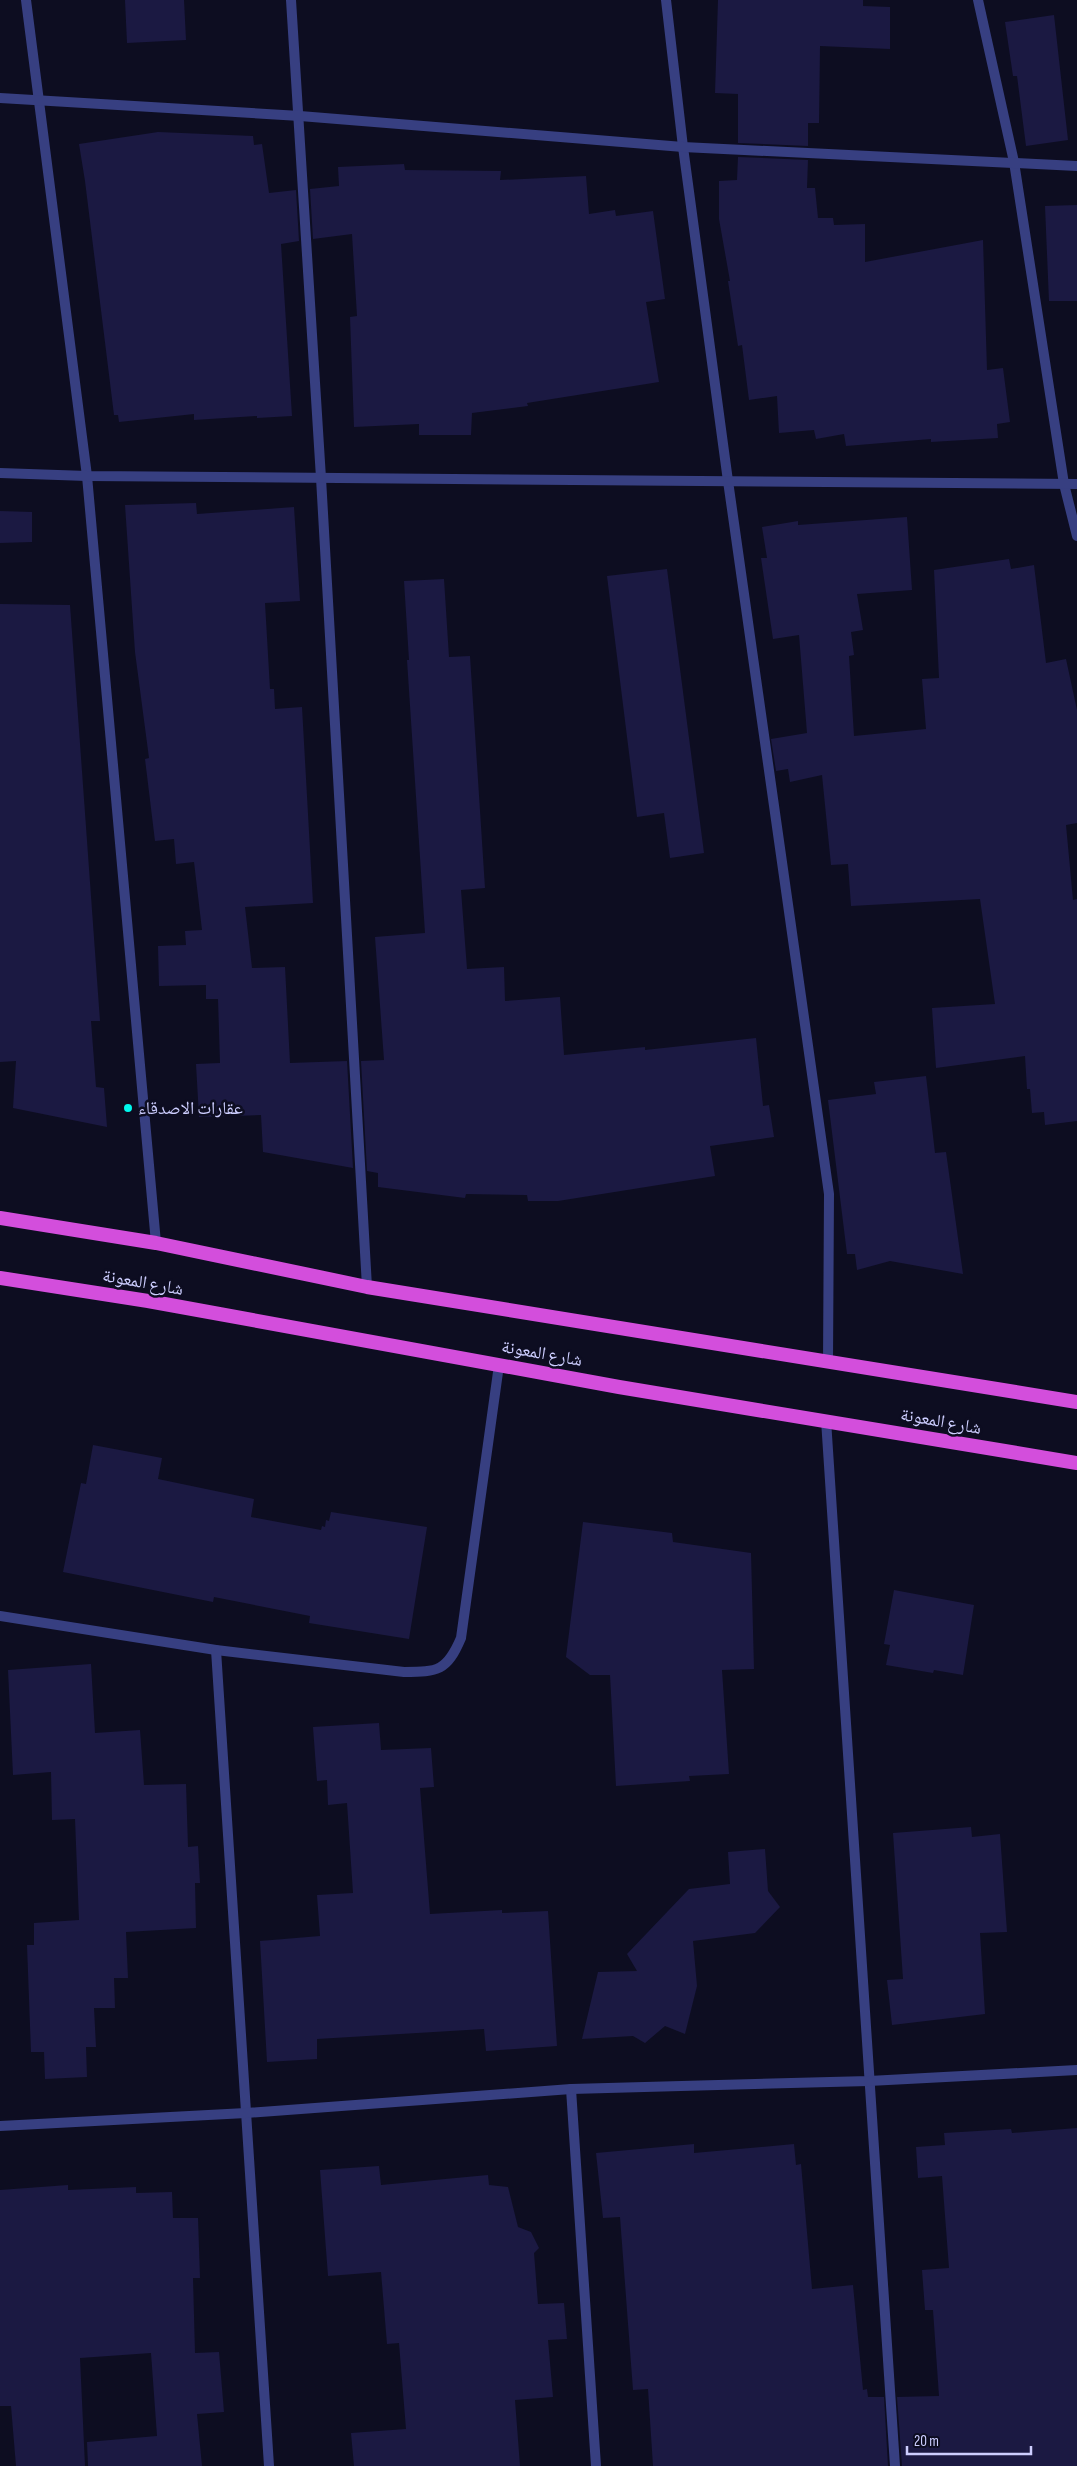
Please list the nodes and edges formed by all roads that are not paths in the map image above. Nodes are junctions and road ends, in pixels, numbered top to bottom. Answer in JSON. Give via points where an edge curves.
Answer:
{"nodes":[{"id":1,"x":26,"y":0,"type":"edge"},
{"id":2,"x":291,"y":0,"type":"edge"},
{"id":3,"x":666,"y":0,"type":"edge"},
{"id":4,"x":978,"y":0,"type":"edge"},
{"id":5,"x":0,"y":98,"type":"edge"},
{"id":6,"x":39,"y":102,"type":"junction"},
{"id":7,"x":300,"y":116,"type":"junction"},
{"id":8,"x":683,"y":147,"type":"junction"},
{"id":9,"x":1014,"y":162,"type":"junction"},
{"id":10,"x":1077,"y":166,"type":"edge"},
{"id":11,"x":0,"y":473,"type":"edge"},
{"id":12,"x":87,"y":476,"type":"junction"},
{"id":13,"x":321,"y":478,"type":"junction"},
{"id":14,"x":728,"y":481,"type":"junction"},
{"id":15,"x":1064,"y":484,"type":"junction"},
{"id":16,"x":1077,"y":484,"type":"edge"},
{"id":17,"x":1077,"y":536,"type":"edge"},
{"id":18,"x":0,"y":1218,"type":"edge"},
{"id":19,"x":156,"y":1244,"type":"junction"},
{"id":20,"x":0,"y":1278,"type":"edge"},
{"id":21,"x":367,"y":1287,"type":"junction"},
{"id":22,"x":828,"y":1362,"type":"junction"},
{"id":23,"x":499,"y":1364,"type":"junction"},
{"id":24,"x":1077,"y":1402,"type":"edge"},
{"id":25,"x":826,"y":1420,"type":"junction"},
{"id":26,"x":1077,"y":1463,"type":"edge"},
{"id":27,"x":0,"y":1616,"type":"edge"},
{"id":28,"x":216,"y":1650,"type":"junction"},
{"id":29,"x":1077,"y":2070,"type":"edge"},
{"id":30,"x":869,"y":2081,"type":"junction"},
{"id":31,"x":571,"y":2089,"type":"junction"},
{"id":32,"x":246,"y":2113,"type":"junction"},
{"id":33,"x":0,"y":2126,"type":"edge"},
{"id":34,"x":269,"y":2466,"type":"edge"},
{"id":35,"x":596,"y":2466,"type":"edge"},
{"id":36,"x":895,"y":2466,"type":"edge"}],
"edges":[{"from":1,"to":6,"type":"street"},
{"from":2,"to":7,"type":"street"},
{"from":3,"to":8,"type":"street"},
{"from":4,"to":9,"type":"street"},
{"from":5,"to":6,"type":"street"},
{"from":6,"to":7,"type":"street"},
{"from":6,"to":12,"type":"street"},
{"from":7,"to":8,"type":"street"},
{"from":7,"to":13,"type":"street"},
{"from":8,"to":9,"type":"street"},
{"from":8,"to":14,"type":"street"},
{"from":9,"to":10,"type":"street"},
{"from":9,"to":15,"type":"street"},
{"from":11,"to":12,"type":"street"},
{"from":12,"to":13,"type":"street"},
{"from":12,"to":19,"type":"street"},
{"from":13,"to":14,"type":"street"},
{"from":13,"to":21,"type":"street"},
{"from":14,"to":15,"type":"street"},
{"from":14,"to":22,"type":"street","via":[[829,1194]]},
{"from":15,"to":16,"type":"street"},
{"from":15,"to":17,"type":"street"},
{"from":18,"to":19,"type":"highway","name":"شارع المعونة"},
{"from":19,"to":21,"type":"highway","name":"شارع المعونة"},
{"from":20,"to":23,"type":"highway","name":"شارع المعونة"},
{"from":21,"to":22,"type":"highway","name":"شارع المعونة"},
{"from":22,"to":24,"type":"highway","name":"شارع المعونة"},
{"from":23,"to":25,"type":"highway","name":"شارع المعونة"},
{"from":23,"to":28,"type":"street","via":[[461,1638],[452,1660],[431,1672],[404,1672]]},
{"from":25,"to":26,"type":"highway","name":"شارع المعونة"},
{"from":25,"to":30,"type":"street"},
{"from":27,"to":28,"type":"street"},
{"from":28,"to":32,"type":"street"},
{"from":29,"to":30,"type":"street"},
{"from":30,"to":31,"type":"street"},
{"from":30,"to":36,"type":"street"},
{"from":31,"to":32,"type":"street"},
{"from":31,"to":35,"type":"street"},
{"from":32,"to":33,"type":"street"},
{"from":32,"to":34,"type":"street"}]}
